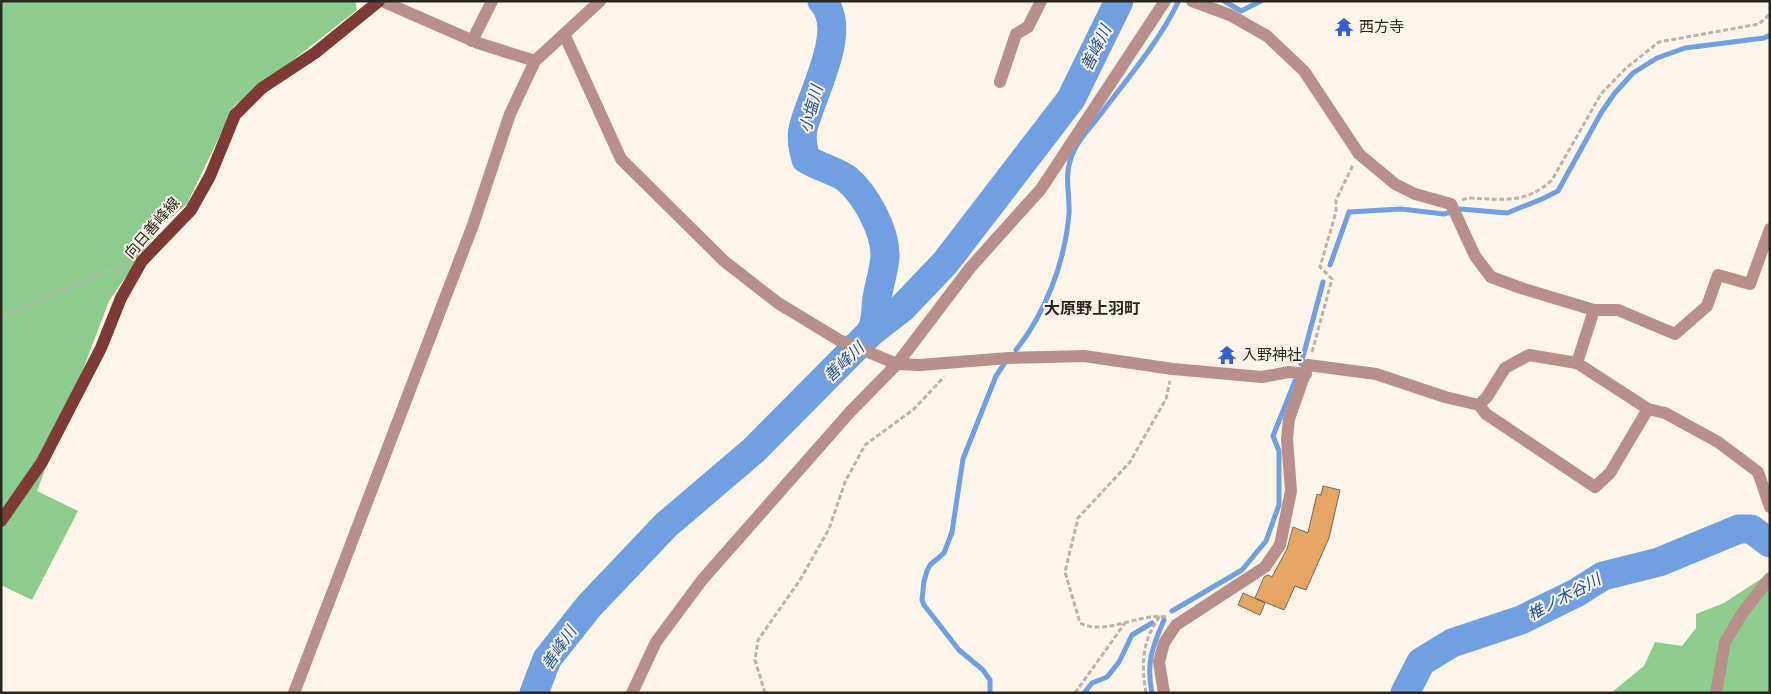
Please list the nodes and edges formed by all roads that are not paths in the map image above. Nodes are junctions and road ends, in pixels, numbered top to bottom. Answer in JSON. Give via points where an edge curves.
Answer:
{"nodes":[{"id":1,"x":381,"y":1,"type":"edge"},
{"id":2,"x":492,"y":1,"type":"edge"},
{"id":3,"x":600,"y":1,"type":"edge"},
{"id":4,"x":1041,"y":1,"type":"edge"},
{"id":5,"x":1165,"y":1,"type":"edge"},
{"id":6,"x":1192,"y":1,"type":"edge"},
{"id":7,"x":565,"y":36,"type":"junction"},
{"id":8,"x":472,"y":40,"type":"junction"},
{"id":9,"x":535,"y":60,"type":"junction"},
{"id":10,"x":1000,"y":82,"type":"dead end"},
{"id":11,"x":1770,"y":229,"type":"edge"},
{"id":12,"x":1594,"y":310,"type":"junction"},
{"id":13,"x":1577,"y":362,"type":"junction"},
{"id":14,"x":893,"y":363,"type":"junction"},
{"id":15,"x":1307,"y":370,"type":"junction"},
{"id":16,"x":1479,"y":405,"type":"junction"},
{"id":17,"x":1648,"y":409,"type":"junction"},
{"id":18,"x":1764,"y":469,"type":"edge"},
{"id":19,"x":1770,"y":507,"type":"edge"},
{"id":20,"x":1,"y":521,"type":"edge"},
{"id":21,"x":1770,"y":578,"type":"edge"},
{"id":22,"x":294,"y":693,"type":"edge"},
{"id":23,"x":632,"y":693,"type":"edge"},
{"id":24,"x":1164,"y":693,"type":"edge"},
{"id":25,"x":1716,"y":693,"type":"edge"}],
"edges":[{"from":1,"to":8,"type":"street"},
{"from":1,"to":20,"type":"main road","name":"向日善峰線","via":[[315,54],[262,88],[235,115],[201,193],[191,210],[142,261],[42,462]]},
{"from":2,"to":8,"type":"street"},
{"from":3,"to":7,"type":"street"},
{"from":4,"to":10,"type":"street","via":[[1028,27],[1016,34]]},
{"from":5,"to":14,"type":"street","via":[[1041,189],[970,268]]},
{"from":6,"to":12,"type":"street","via":[[1230,15],[1266,36],[1304,71],[1359,154],[1395,184],[1453,209],[1475,256],[1491,276]]},
{"from":7,"to":9,"type":"street"},
{"from":7,"to":14,"type":"street","via":[[621,159],[724,261],[778,303],[839,340]]},
{"from":8,"to":9,"type":"street"},
{"from":9,"to":22,"type":"street","via":[[510,114],[473,225]]},
{"from":11,"to":12,"type":"street","via":[[1750,284],[1718,275],[1707,306],[1675,334],[1618,310]]},
{"from":12,"to":13,"type":"street"},
{"from":13,"to":16,"type":"street","via":[[1530,355],[1505,368]]},
{"from":13,"to":17,"type":"street"},
{"from":14,"to":15,"type":"street","via":[[920,365],[1084,356],[1262,377]]},
{"from":14,"to":23,"type":"street","via":[[702,580],[656,642]]},
{"from":15,"to":16,"type":"street","via":[[1376,374],[1445,398]]},
{"from":15,"to":24,"type":"street","via":[[1289,419],[1287,439],[1291,492],[1280,545],[1265,567],[1180,622],[1164,643],[1159,662]]},
{"from":16,"to":17,"type":"street","via":[[1486,414],[1594,487],[1610,473]]},
{"from":17,"to":18,"type":"street","via":[[1665,413]]},
{"from":18,"to":19,"type":"street"},
{"from":21,"to":25,"type":"street","via":[[1743,612],[1725,642]]}]}
